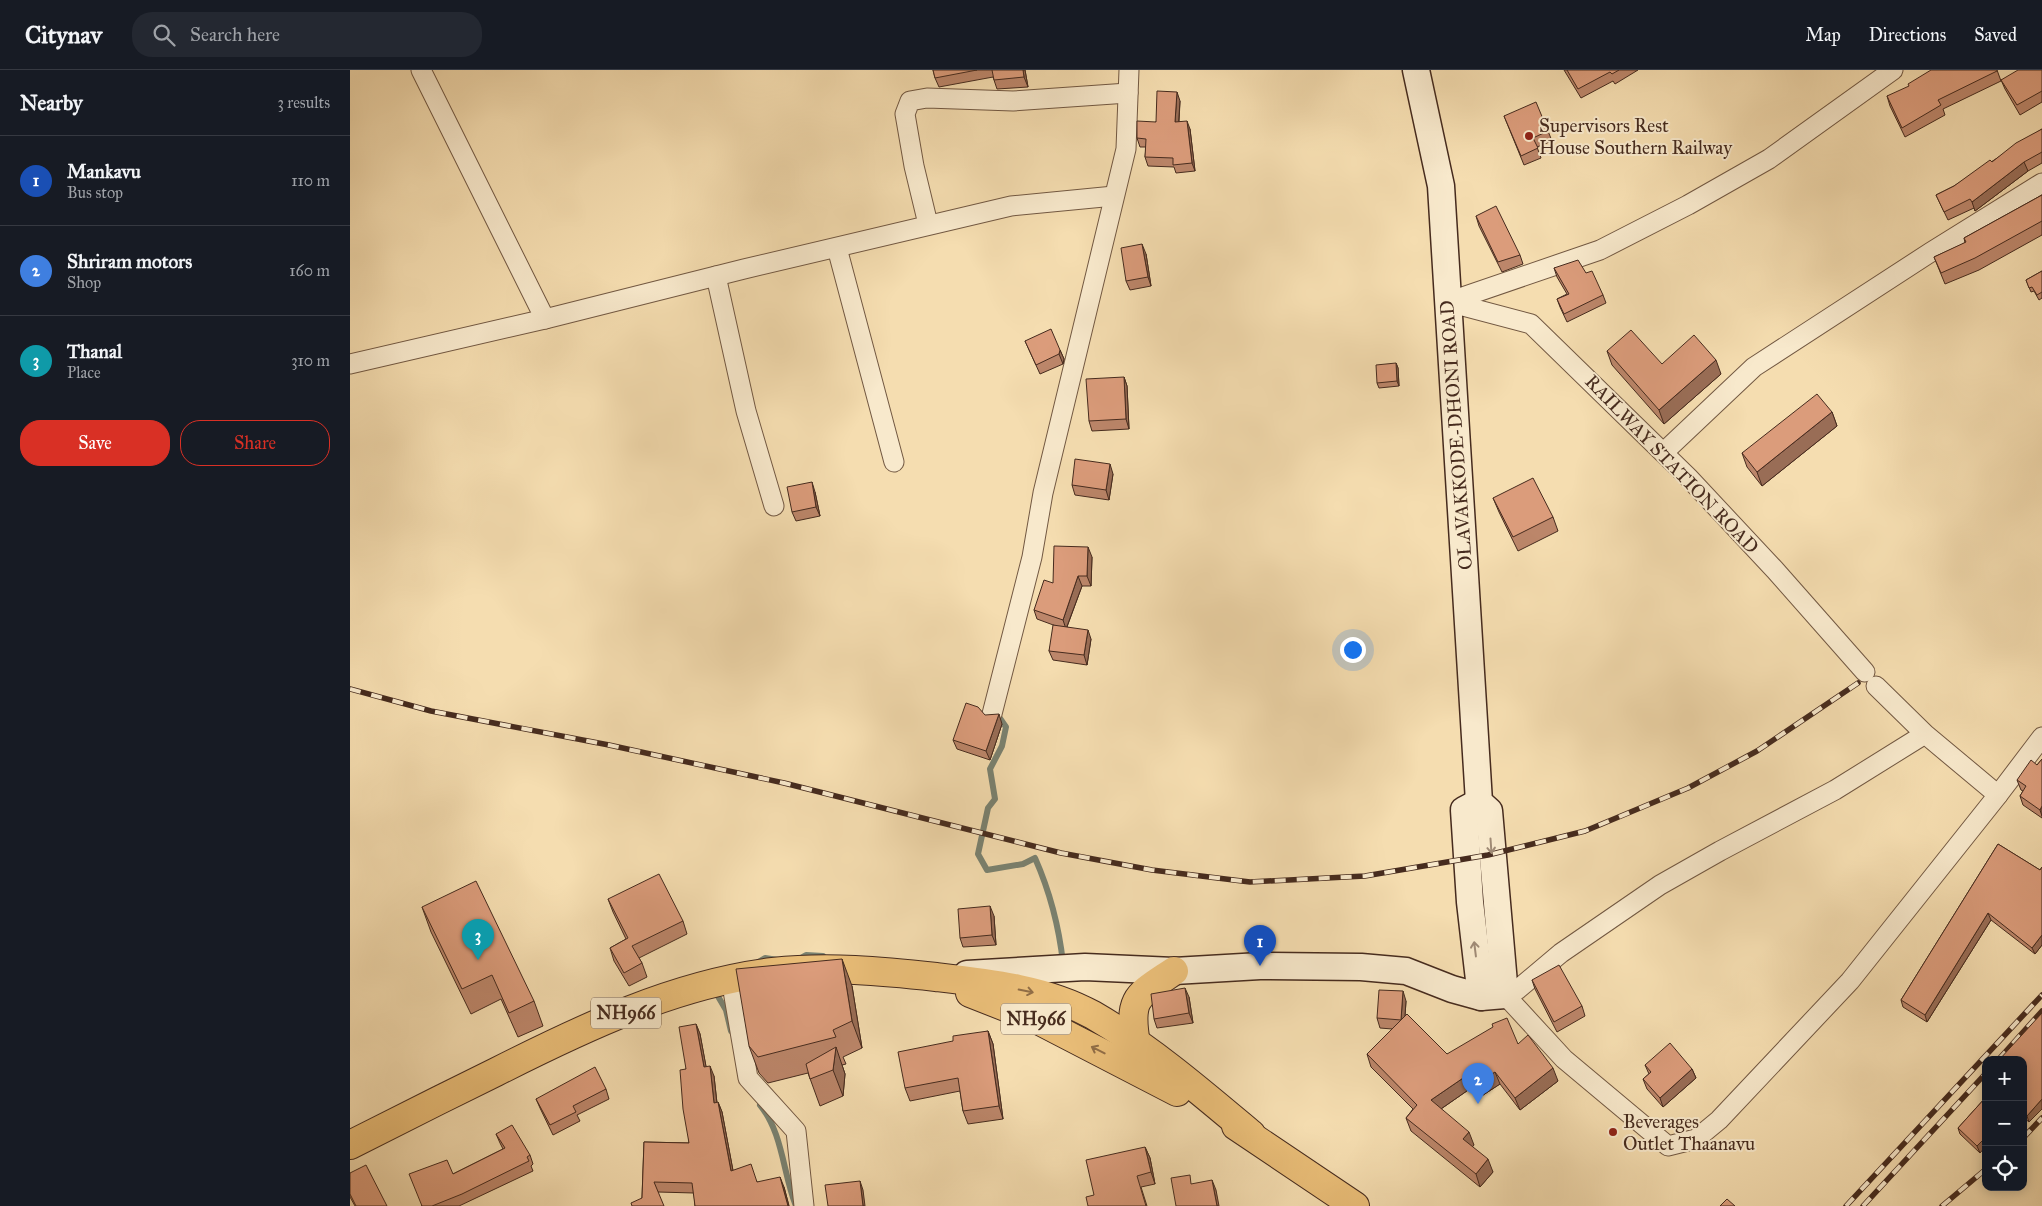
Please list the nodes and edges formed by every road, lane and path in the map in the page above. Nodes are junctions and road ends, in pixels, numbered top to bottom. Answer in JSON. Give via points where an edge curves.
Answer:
{"nodes":[{"id":1,"x":421,"y":70,"type":"edge"},
{"id":2,"x":1129,"y":70,"type":"edge"},
{"id":3,"x":1416,"y":70,"type":"edge"},
{"id":4,"x":1893,"y":70,"type":"edge"},
{"id":5,"x":1128,"y":93,"type":"junction"},
{"id":6,"x":2042,"y":183,"type":"edge"},
{"id":7,"x":1114,"y":196,"type":"junction"},
{"id":8,"x":928,"y":224,"type":"junction"},
{"id":9,"x":837,"y":248,"type":"junction"},
{"id":10,"x":716,"y":276,"type":"junction"},
{"id":11,"x":1448,"y":302,"type":"junction"},
{"id":12,"x":545,"y":319,"type":"junction"},
{"id":13,"x":350,"y":364,"type":"edge"},
{"id":14,"x":1664,"y":452,"type":"junction"},
{"id":15,"x":894,"y":462,"type":"dead end"},
{"id":16,"x":774,"y":506,"type":"dead end"},
{"id":17,"x":992,"y":714,"type":"edge"},
{"id":18,"x":1925,"y":734,"type":"junction"},
{"id":19,"x":2042,"y":737,"type":"edge"},
{"id":20,"x":1998,"y":795,"type":"junction"},
{"id":21,"x":1174,"y":971,"type":"junction"},
{"id":22,"x":926,"y":976,"type":"junction"},
{"id":23,"x":731,"y":979,"type":"junction"},
{"id":24,"x":1493,"y":996,"type":"junction"},
{"id":25,"x":1136,"y":1044,"type":"junction"},
{"id":26,"x":1251,"y":1134,"type":"junction"},
{"id":27,"x":350,"y":1145,"type":"edge"},
{"id":28,"x":804,"y":1206,"type":"edge"},
{"id":29,"x":1355,"y":1206,"type":"edge"}],
"edges":[{"from":1,"to":12,"type":"street"},
{"from":2,"to":5,"type":"street"},
{"from":3,"to":11,"type":"main road","name":"OLAVAKKODE-DHONI ROAD","via":[[1441,186]]},
{"from":4,"to":11,"type":"street","via":[[1770,159],[1688,205],[1600,250]]},
{"from":5,"to":7,"type":"street","via":[[1126,149]]},
{"from":5,"to":8,"type":"street","via":[[1013,101],[927,98],[910,101],[905,114]]},
{"from":6,"to":14,"type":"street","via":[[1754,367]]},
{"from":7,"to":8,"type":"street","via":[[1010,206]]},
{"from":7,"to":17,"type":"street","via":[[1043,493],[1032,558]]},
{"from":8,"to":9,"type":"street"},
{"from":9,"to":10,"type":"street"},
{"from":9,"to":15,"type":"street"},
{"from":10,"to":12,"type":"street"},
{"from":10,"to":16,"type":"street","via":[[746,410]]},
{"from":11,"to":14,"type":"street","name":"RAILWAY STATION ROAD","via":[[1531,324]]},
{"from":11,"to":24,"type":"main road","name":"OLAVAKKODE-DHONI ROAD","via":[[1479,802],[1489,811]]},
{"from":12,"to":13,"type":"street"},
{"from":14,"to":18,"type":"street","name":"RAILWAY STATION ROAD","via":[[1775,570],[1870,679]]},
{"from":18,"to":20,"type":"street","name":"RAILWAY STATION ROAD"},
{"from":18,"to":24,"type":"street","via":[[1835,790],[1660,886],[1561,953],[1517,990]]},
{"from":19,"to":20,"type":"street"},
{"from":20,"to":24,"type":"street","via":[[1850,981],[1720,1120],[1696,1138],[1668,1146]]},
{"from":21,"to":22,"type":"main road","via":[[1085,967]]},
{"from":21,"to":24,"type":"main road","via":[[1260,966],[1361,967],[1406,971]]},
{"from":21,"to":25,"type":"highway","via":[[1144,991],[1133,1007]]},
{"from":22,"to":23,"type":"highway","number":"NH966","via":[[840,968],[774,972]]},
{"from":22,"to":25,"type":"highway","number":"NH966","one_way":true,"via":[[982,982],[1047,995],[1092,1015]]},
{"from":26,"to":22,"type":"highway","number":"NH966","one_way":true,"via":[[1142,1072],[1036,1019]]},
{"from":23,"to":27,"type":"highway","number":"NH966","via":[[680,992],[574,1033]]},
{"from":23,"to":28,"type":"street","via":[[748,1078],[796,1131]]},
{"from":25,"to":26,"type":"highway","number":"NH966"},
{"from":26,"to":29,"type":"highway","number":"NH966"}]}
